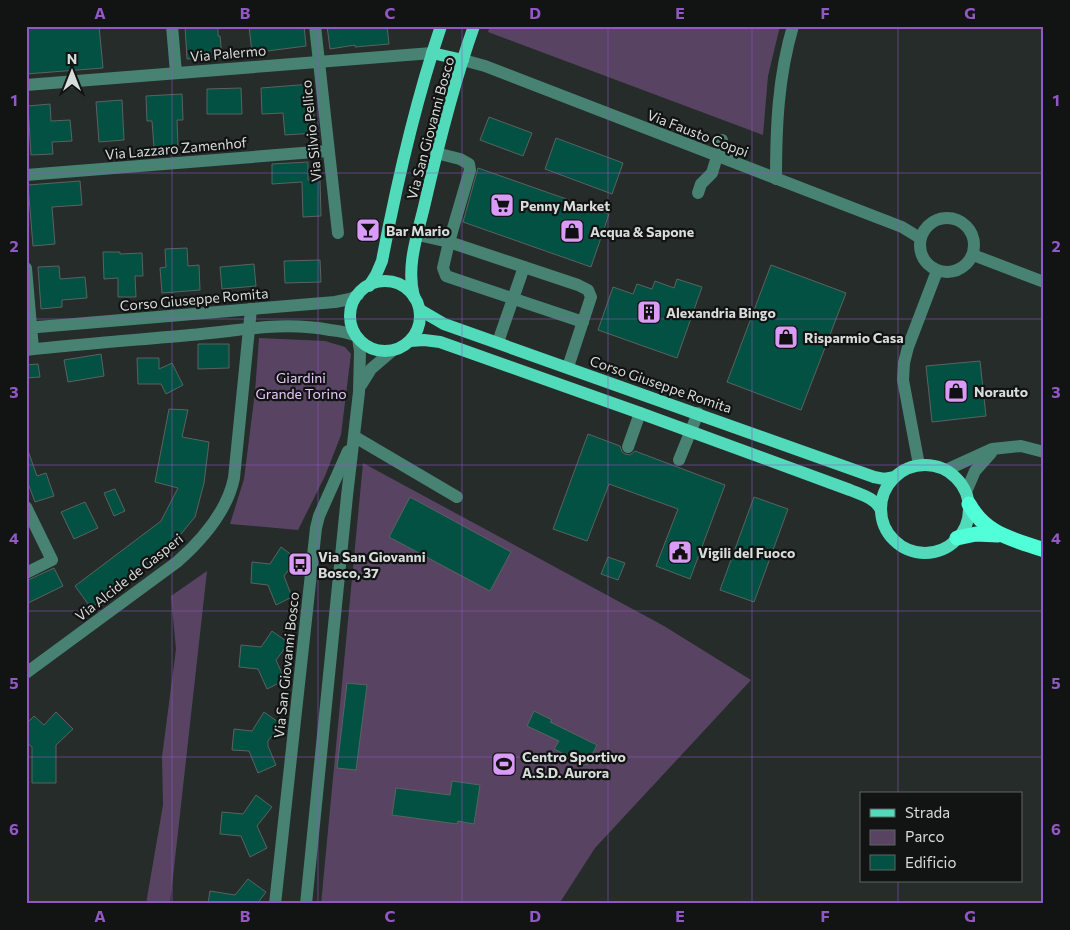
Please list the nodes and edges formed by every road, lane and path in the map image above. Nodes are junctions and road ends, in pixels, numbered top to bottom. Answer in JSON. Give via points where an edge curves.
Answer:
{"nodes":[{"id":1,"x":172,"y":26,"type":"edge"},
{"id":2,"x":315,"y":26,"type":"edge"},
{"id":3,"x":441,"y":26,"type":"edge"},
{"id":4,"x":474,"y":26,"type":"edge"},
{"id":5,"x":793,"y":26,"type":"edge"},
{"id":6,"x":432,"y":54,"type":"junction"},
{"id":7,"x":463,"y":60,"type":"junction"},
{"id":8,"x":318,"y":61,"type":"junction"},
{"id":9,"x":176,"y":73,"type":"junction"},
{"id":10,"x":26,"y":84,"type":"edge"},
{"id":11,"x":722,"y":140,"type":"dead end"},
{"id":12,"x":327,"y":150,"type":"junction"},
{"id":13,"x":436,"y":153,"type":"junction"},
{"id":14,"x":716,"y":156,"type":"junction"},
{"id":15,"x":26,"y":176,"type":"edge"},
{"id":16,"x":776,"y":179,"type":"junction"},
{"id":17,"x":698,"y":193,"type":"dead end"},
{"id":18,"x":338,"y":233,"type":"dead end"},
{"id":19,"x":418,"y":236,"type":"junction"},
{"id":20,"x":920,"y":238,"type":"junction"},
{"id":21,"x":449,"y":242,"type":"junction"},
{"id":22,"x":973,"y":256,"type":"junction"},
{"id":23,"x":524,"y":267,"type":"junction"},
{"id":24,"x":26,"y":268,"type":"edge"},
{"id":25,"x":936,"y":271,"type":"junction"},
{"id":26,"x":1044,"y":282,"type":"edge"},
{"id":27,"x":369,"y":286,"type":"junction"},
{"id":28,"x":358,"y":295,"type":"junction"},
{"id":29,"x":414,"y":297,"type":"junction"},
{"id":30,"x":513,"y":298,"type":"junction"},
{"id":31,"x":251,"y":310,"type":"junction"},
{"id":32,"x":420,"y":310,"type":"junction"},
{"id":33,"x":583,"y":322,"type":"junction"},
{"id":34,"x":250,"y":327,"type":"junction"},
{"id":35,"x":29,"y":328,"type":"edge"},
{"id":36,"x":357,"y":337,"type":"junction"},
{"id":37,"x":410,"y":341,"type":"junction"},
{"id":38,"x":498,"y":342,"type":"junction"},
{"id":39,"x":30,"y":349,"type":"edge"},
{"id":40,"x":392,"y":351,"type":"junction"},
{"id":41,"x":568,"y":367,"type":"junction"},
{"id":42,"x":359,"y":392,"type":"junction"},
{"id":43,"x":640,"y":412,"type":"junction"},
{"id":44,"x":698,"y":413,"type":"junction"},
{"id":45,"x":691,"y":431,"type":"junction"},
{"id":46,"x":354,"y":437,"type":"junction"},
{"id":47,"x":628,"y":446,"type":"dead end"},
{"id":48,"x":998,"y":448,"type":"junction"},
{"id":49,"x":1044,"y":452,"type":"edge"},
{"id":50,"x":680,"y":460,"type":"dead end"},
{"id":51,"x":919,"y":465,"type":"junction"},
{"id":52,"x":946,"y":470,"type":"junction"},
{"id":53,"x":895,"y":477,"type":"junction"},
{"id":54,"x":457,"y":497,"type":"dead end"},
{"id":55,"x":967,"y":498,"type":"junction"},
{"id":56,"x":26,"y":506,"type":"edge"},
{"id":57,"x":881,"y":510,"type":"junction"},
{"id":58,"x":1000,"y":535,"type":"junction"},
{"id":59,"x":958,"y":538,"type":"junction"},
{"id":60,"x":1026,"y":544,"type":"junction"},
{"id":61,"x":1044,"y":544,"type":"edge"},
{"id":62,"x":1044,"y":550,"type":"edge"},
{"id":63,"x":26,"y":573,"type":"edge"},
{"id":64,"x":26,"y":673,"type":"edge"},
{"id":65,"x":276,"y":904,"type":"edge"},
{"id":66,"x":306,"y":904,"type":"edge"}],
"edges":[{"from":1,"to":9,"type":"street"},
{"from":2,"to":8,"type":"street","name":"Via Silvio Pellico"},
{"from":3,"to":6,"type":"main road","name":"Via San Giovanni Bosco"},
{"from":4,"to":7,"type":"main road","name":"Via San Giovanni Bosco"},
{"from":5,"to":16,"type":"street","via":[[777,104]]},
{"from":6,"to":7,"type":"main road"},
{"from":6,"to":8,"type":"street","name":"Via Palermo"},
{"from":6,"to":27,"type":"main road","name":"Via San Giovanni Bosco","via":[[403,156],[382,261]]},
{"from":7,"to":13,"type":"main road","name":"Via San Giovanni Bosco"},
{"from":7,"to":14,"type":"street","name":"Via Fausto Coppi"},
{"from":8,"to":9,"type":"street","name":"Via Palermo"},
{"from":8,"to":12,"type":"street","name":"Via Silvio Pellico"},
{"from":9,"to":10,"type":"street","name":"Via Palermo"},
{"from":11,"to":14,"type":"street"},
{"from":12,"to":15,"type":"street","name":"Via Lazzaro Zamenhof"},
{"from":12,"to":18,"type":"street","name":"Via Silvio Pellico"},
{"from":13,"to":19,"type":"main road","name":"Via San Giovanni Bosco"},
{"from":13,"to":21,"type":"street","via":[[460,159],[469,164],[470,170]]},
{"from":14,"to":16,"type":"street","name":"Via Fausto Coppi"},
{"from":14,"to":17,"type":"street","via":[[712,173],[701,184]]},
{"from":16,"to":20,"type":"street","name":"Via Fausto Coppi","via":[[902,227]]},
{"from":19,"to":21,"type":"street"},
{"from":19,"to":29,"type":"main road","name":"Via San Giovanni Bosco","via":[[411,273]]},
{"from":20,"to":22,"type":"street","via":[[930,223],[938,219],[956,219],[964,223],[974,238]]},
{"from":20,"to":25,"type":"street","via":[[920,254]]},
{"from":21,"to":23,"type":"street"},
{"from":21,"to":30,"type":"street","via":[[443,268],[446,276]]},
{"from":22,"to":25,"type":"street","via":[[962,269],[945,273]]},
{"from":22,"to":26,"type":"street"},
{"from":23,"to":30,"type":"street"},
{"from":23,"to":33,"type":"street","via":[[588,290],[590,297]]},
{"from":24,"to":35,"type":"street"},
{"from":25,"to":51,"type":"street","via":[[904,363],[903,380]]},
{"from":27,"to":28,"type":"main road"},
{"from":27,"to":29,"type":"main road","via":[[382,282],[396,283]]},
{"from":28,"to":31,"type":"street","name":"Corso Giuseppe Romita","via":[[335,302]]},
{"from":28,"to":36,"type":"main road","via":[[350,314]]},
{"from":29,"to":32,"type":"main road"},
{"from":30,"to":33,"type":"street"},
{"from":30,"to":38,"type":"street"},
{"from":31,"to":34,"type":"street","name":"Via Alcide de Gasperi"},
{"from":31,"to":35,"type":"street","name":"Corso Giuseppe Romita"},
{"from":32,"to":37,"type":"main road","via":[[419,327]]},
{"from":32,"to":38,"type":"main road","name":"Corso Giuseppe Romita","via":[[444,324]]},
{"from":33,"to":41,"type":"street"},
{"from":34,"to":36,"type":"street","via":[[303,326]]},
{"from":34,"to":39,"type":"street","via":[[218,333]]},
{"from":34,"to":64,"type":"street","name":"Via Alcide de Gasperi","via":[[234,478],[220,512],[198,543],[173,566]]},
{"from":35,"to":39,"type":"street"},
{"from":36,"to":40,"type":"main road","via":[[372,349]]},
{"from":36,"to":42,"type":"street"},
{"from":37,"to":40,"type":"main road"},
{"from":37,"to":43,"type":"main road","via":[[440,342]]},
{"from":38,"to":41,"type":"main road","name":"Corso Giuseppe Romita"},
{"from":40,"to":42,"type":"street","via":[[368,372]]},
{"from":41,"to":44,"type":"main road","name":"Corso Giuseppe Romita"},
{"from":42,"to":46,"type":"street","name":"Via San Giovanni Bosco"},
{"from":43,"to":45,"type":"main road"},
{"from":43,"to":47,"type":"street"},
{"from":44,"to":45,"type":"street"},
{"from":44,"to":53,"type":"main road","name":"Corso Giuseppe Romita","via":[[874,477]]},
{"from":45,"to":50,"type":"street"},
{"from":45,"to":57,"type":"main road","via":[[850,490],[870,499]]},
{"from":46,"to":54,"type":"street"},
{"from":46,"to":65,"type":"street","name":"Via San Giovanni Bosco","via":[[316,528]]},
{"from":46,"to":66,"type":"street","name":"Via San Giovanni Bosco"},
{"from":48,"to":49,"type":"street","via":[[1021,446]]},
{"from":48,"to":52,"type":"street"},
{"from":48,"to":55,"type":"street","via":[[978,466],[970,480]]},
{"from":51,"to":52,"type":"main road","via":[[933,465]]},
{"from":51,"to":53,"type":"main road"},
{"from":52,"to":55,"type":"main road","via":[[957,478]]},
{"from":53,"to":57,"type":"main road","via":[[884,492]]},
{"from":55,"to":58,"type":"highway","via":[[983,524]]},
{"from":55,"to":59,"type":"main road","via":[[966,524]]},
{"from":56,"to":63,"type":"street","via":[[52,560]]},
{"from":57,"to":59,"type":"main road","via":[[890,536],[912,551],[936,551]]},
{"from":58,"to":59,"type":"highway","via":[[976,534]]},
{"from":58,"to":60,"type":"highway"},
{"from":60,"to":61,"type":"street"},
{"from":60,"to":62,"type":"highway"}]}
